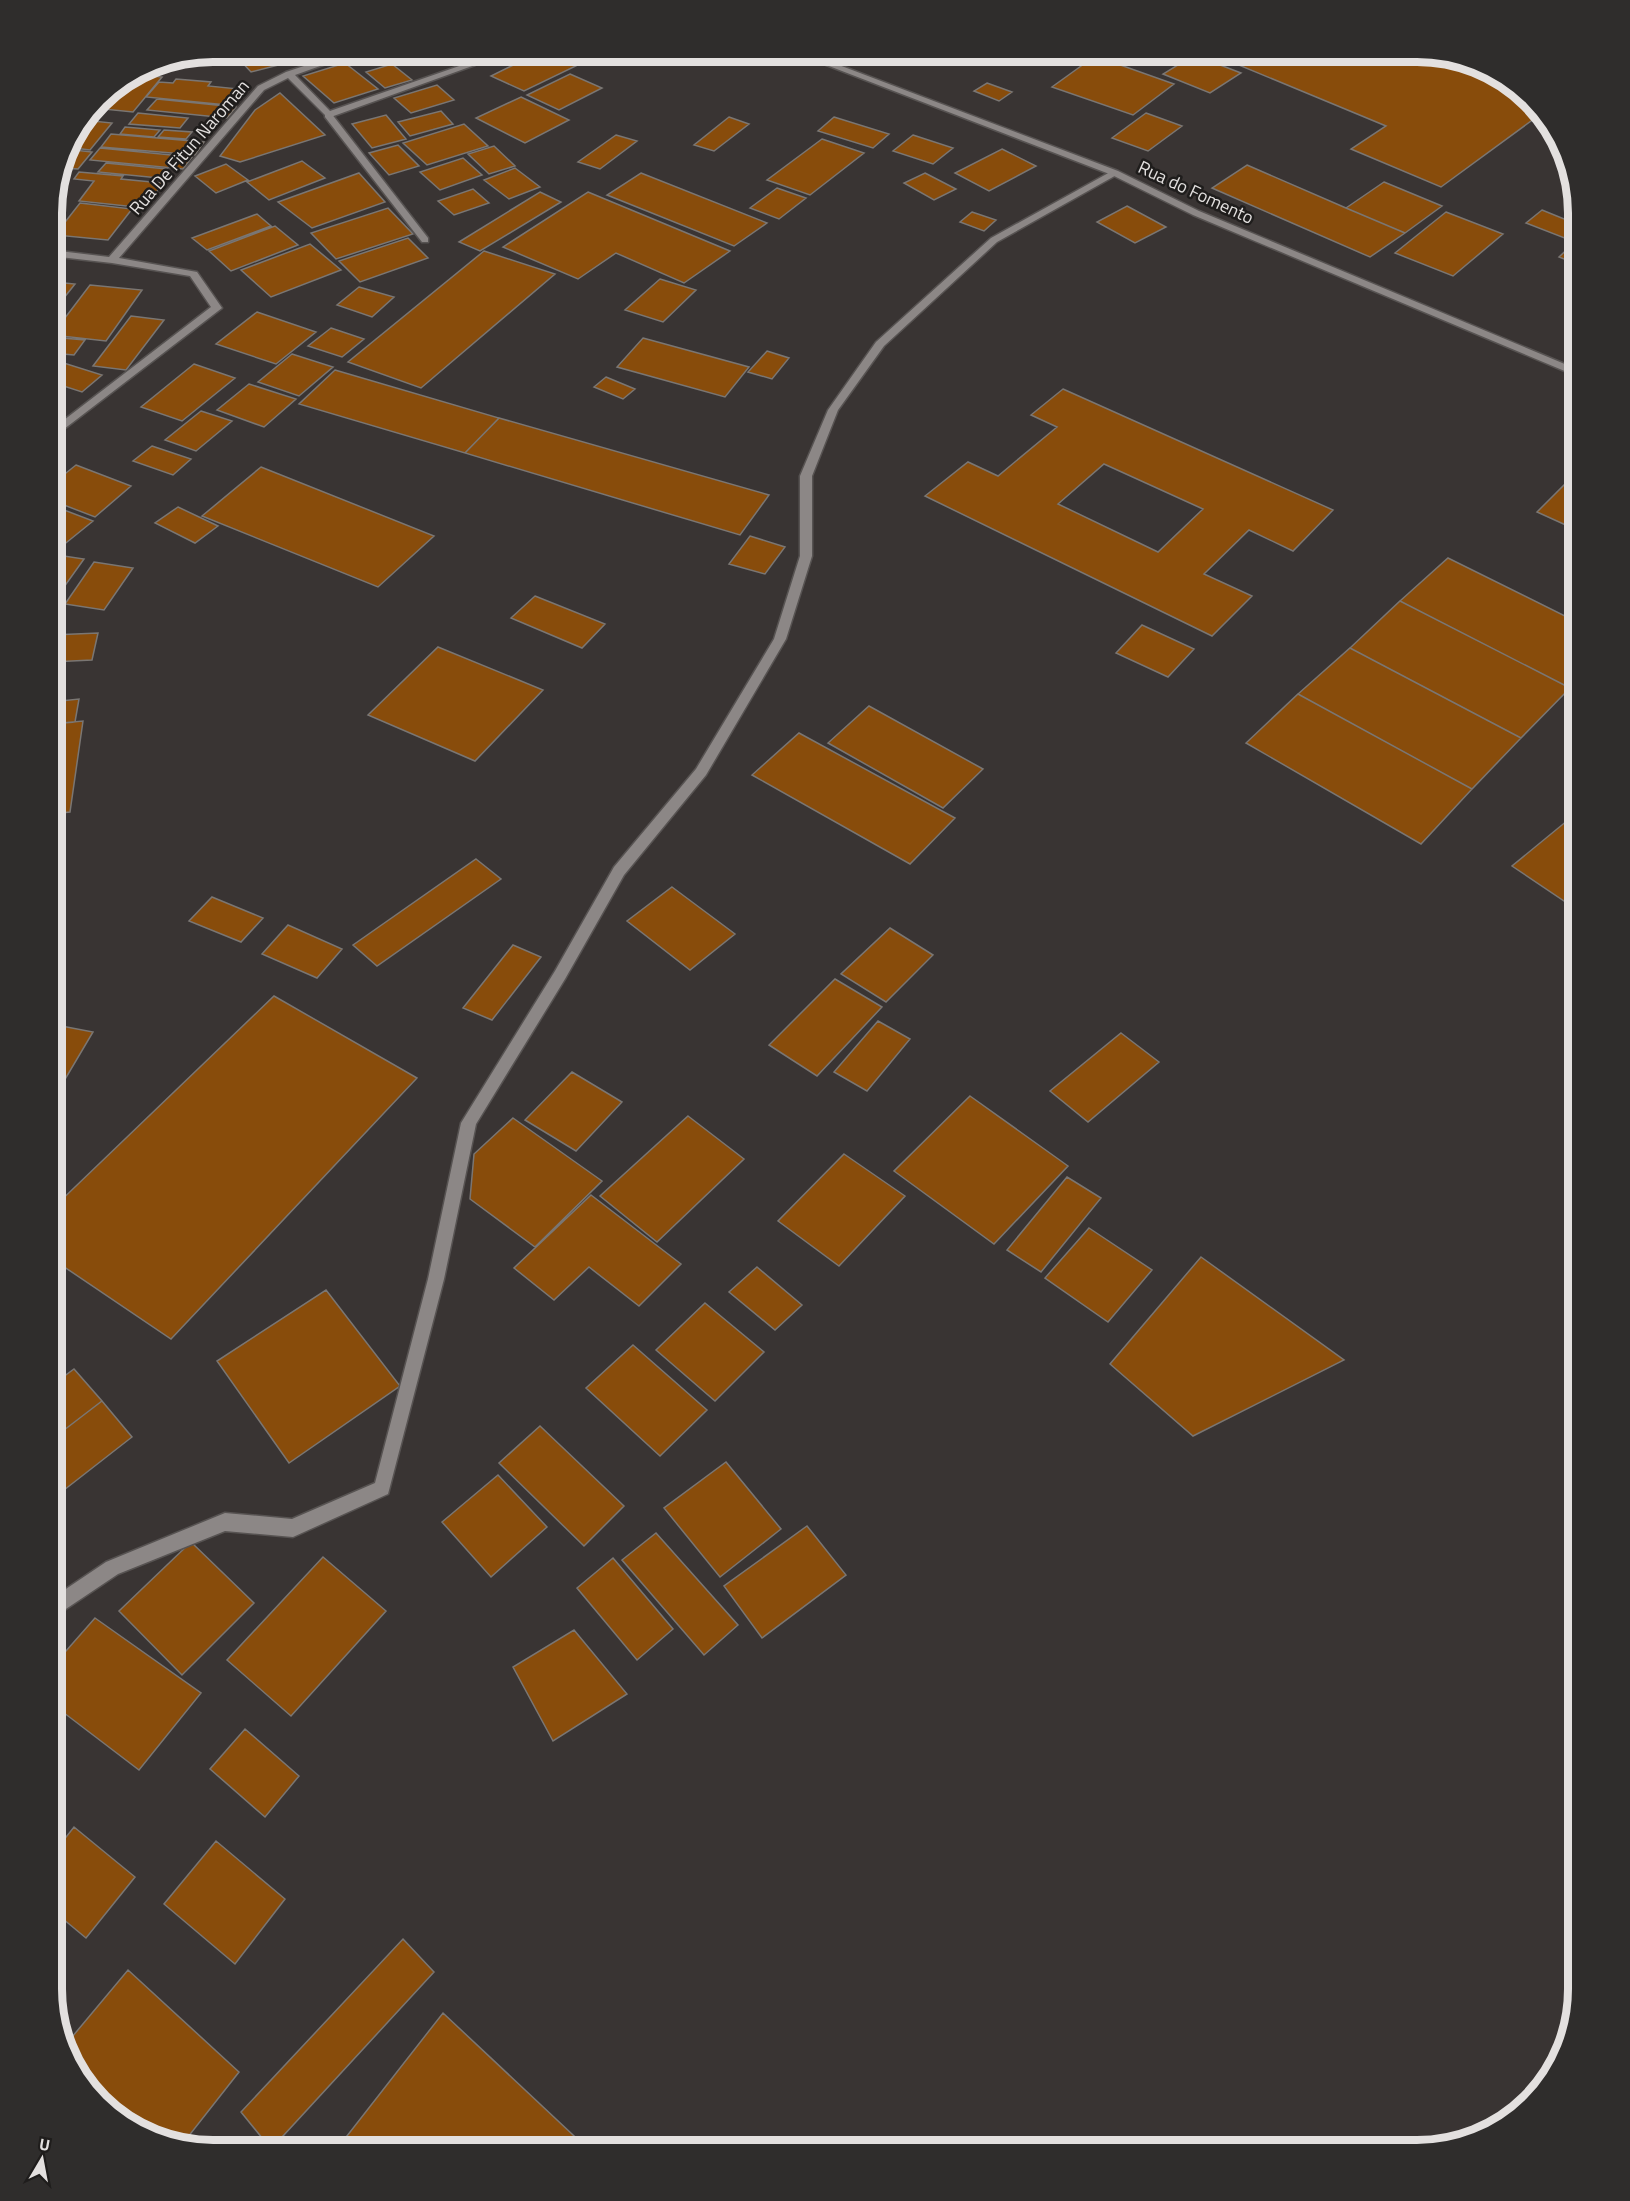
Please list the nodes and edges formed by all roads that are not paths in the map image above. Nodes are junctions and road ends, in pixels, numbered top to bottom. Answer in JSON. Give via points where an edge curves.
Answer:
{"nodes":[{"id":1,"x":325,"y":62,"type":"edge"},
{"id":2,"x":467,"y":62,"type":"edge"},
{"id":3,"x":823,"y":62,"type":"edge"},
{"id":4,"x":289,"y":74,"type":"junction"},
{"id":5,"x":328,"y":115,"type":"junction"},
{"id":6,"x":1115,"y":173,"type":"junction"},
{"id":7,"x":425,"y":240,"type":"dead end"},
{"id":8,"x":62,"y":254,"type":"edge"},
{"id":9,"x":112,"y":260,"type":"junction"},
{"id":10,"x":1568,"y":369,"type":"edge"},
{"id":11,"x":62,"y":428,"type":"edge"},
{"id":12,"x":62,"y":1602,"type":"edge"}],
"edges":[{"from":1,"to":4,"type":"street","name":"Rua De Fitun Naroman"},
{"from":2,"to":5,"type":"street","via":[[471,65]]},
{"from":3,"to":6,"type":"street","name":"Rua do Fomento"},
{"from":4,"to":5,"type":"street"},
{"from":4,"to":9,"type":"street","name":"Rua De Fitun Naroman","via":[[261,88]]},
{"from":5,"to":7,"type":"street"},
{"from":6,"to":10,"type":"street","name":"Rua do Fomento","via":[[1196,213]]},
{"from":6,"to":12,"type":"street","via":[[994,240],[880,344],[833,410],[806,476],[806,556],[780,639],[701,772],[619,871],[469,1123],[436,1279],[382,1488],[293,1528],[225,1522],[112,1568]]},
{"from":8,"to":9,"type":"street"},
{"from":9,"to":11,"type":"street","via":[[193,274],[217,308]]}]}
